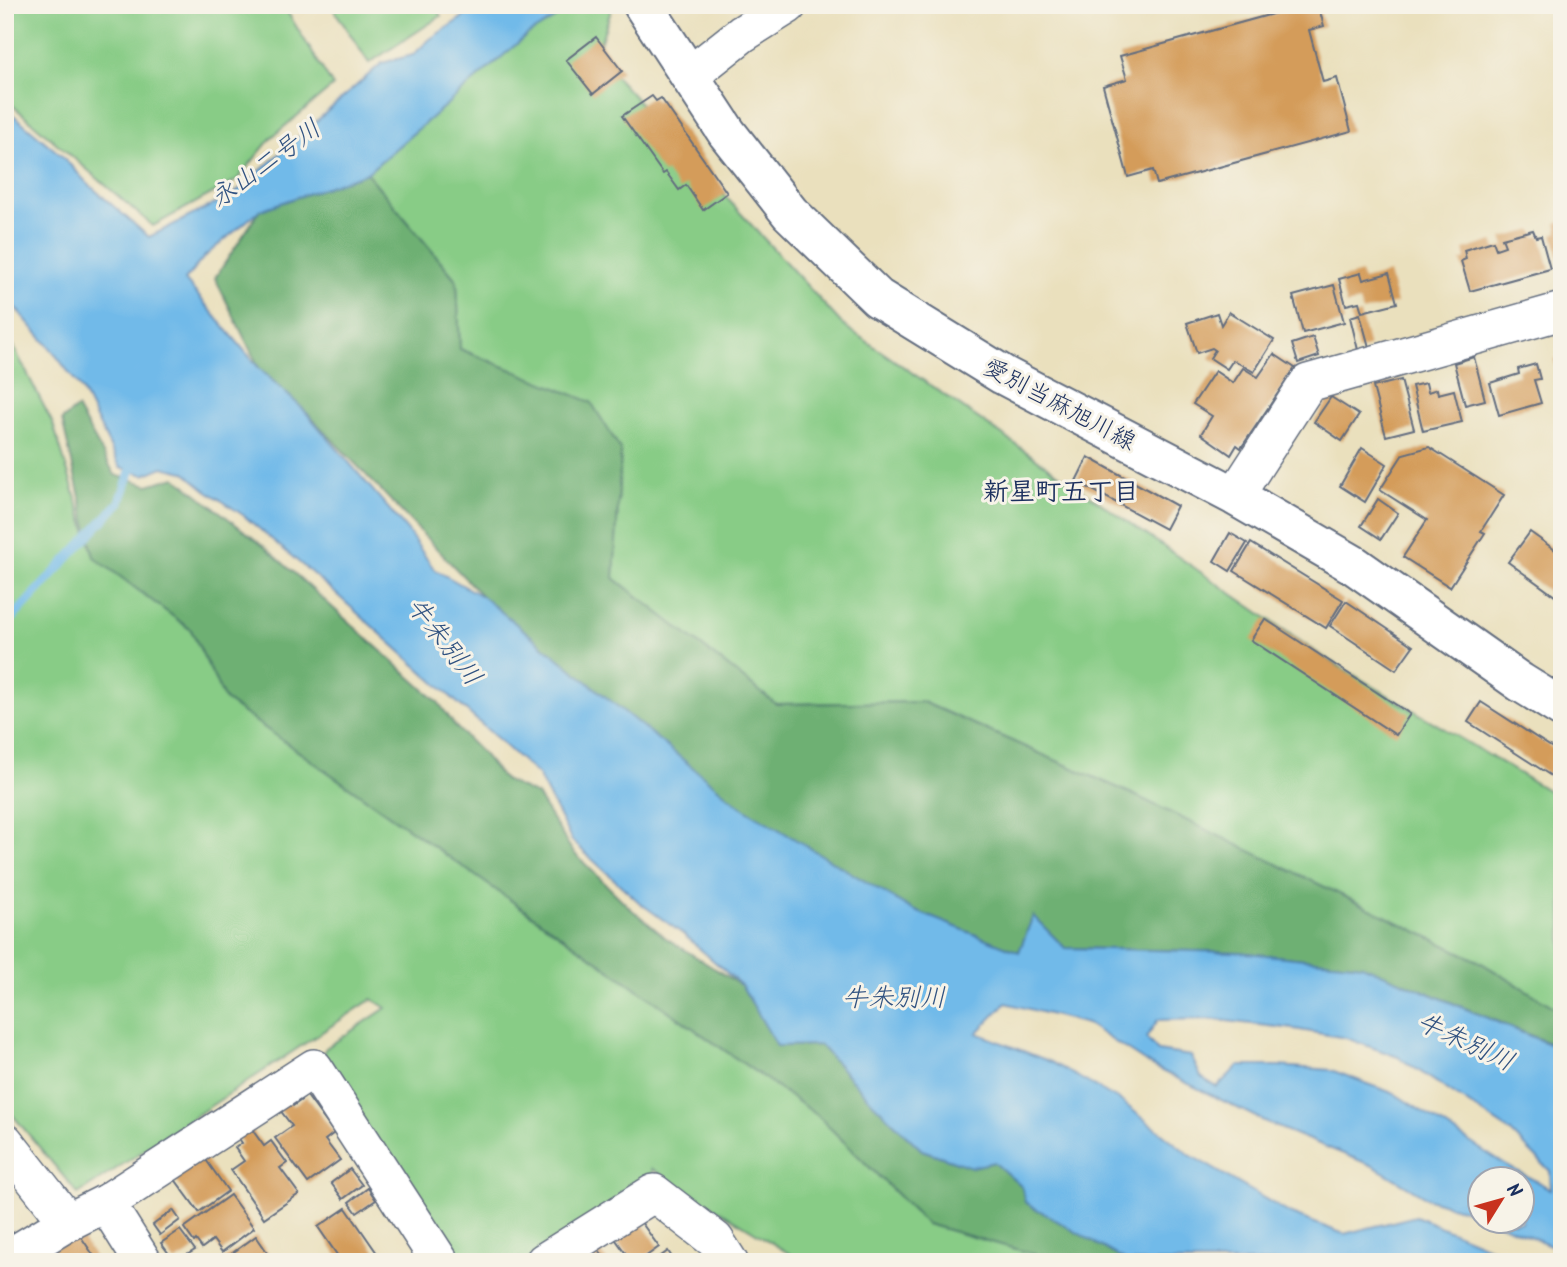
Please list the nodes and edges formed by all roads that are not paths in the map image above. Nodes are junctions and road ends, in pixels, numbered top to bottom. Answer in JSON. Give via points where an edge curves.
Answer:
{"nodes":[{"id":1,"x":788,"y":5,"type":"edge"},
{"id":2,"x":645,"y":9,"type":"edge"},
{"id":3,"x":689,"y":76,"type":"junction"},
{"id":4,"x":1562,"y":311,"type":"edge"},
{"id":5,"x":1235,"y":496,"type":"junction"},
{"id":6,"x":1562,"y":708,"type":"edge"},
{"id":7,"x":5,"y":1142,"type":"edge"},
{"id":8,"x":106,"y":1203,"type":"junction"},
{"id":9,"x":68,"y":1222,"type":"junction"},
{"id":10,"x":5,"y":1259,"type":"edge"},
{"id":11,"x":144,"y":1262,"type":"edge"},
{"id":12,"x":440,"y":1262,"type":"edge"},
{"id":13,"x":544,"y":1262,"type":"edge"},
{"id":14,"x":729,"y":1262,"type":"edge"}],
"edges":[{"from":1,"to":3,"type":"street"},
{"from":2,"to":3,"type":"main road","name":"愛別当麻旭川線"},
{"from":3,"to":5,"type":"main road","name":"愛別当麻旭川線","via":[[727,134],[790,213],[878,298],[1003,375]]},
{"from":4,"to":5,"type":"street","via":[[1308,383]]},
{"from":5,"to":6,"type":"main road","name":"愛別当麻旭川線","via":[[1354,565]]},
{"from":7,"to":9,"type":"street"},
{"from":8,"to":9,"type":"street"},
{"from":8,"to":11,"type":"street"},
{"from":8,"to":12,"type":"street","via":[[314,1068]]},
{"from":9,"to":10,"type":"street"},
{"from":13,"to":14,"type":"street","via":[[653,1193],[715,1240]]}]}
